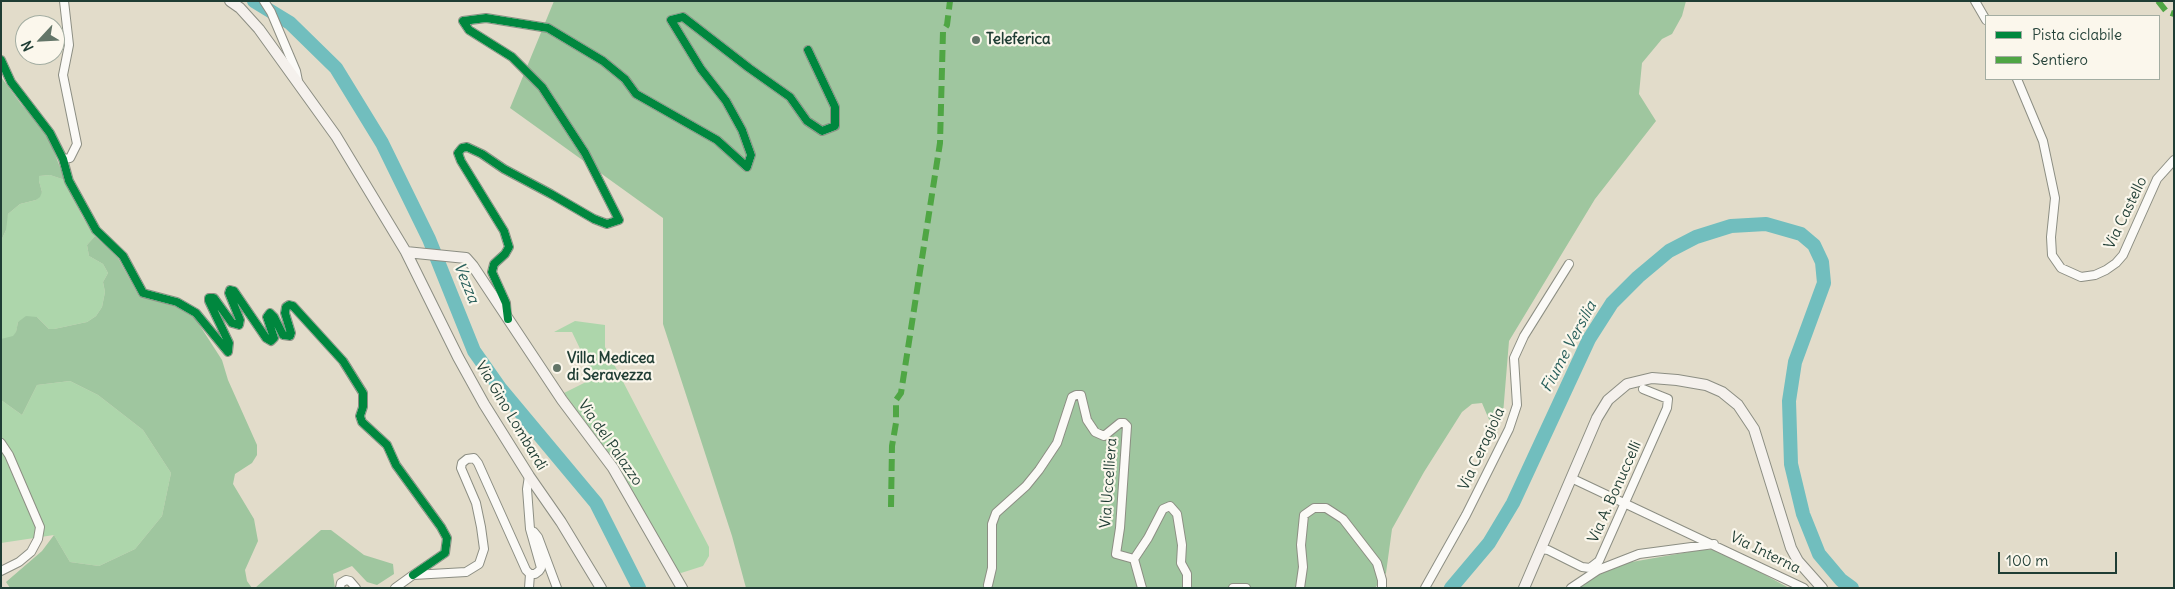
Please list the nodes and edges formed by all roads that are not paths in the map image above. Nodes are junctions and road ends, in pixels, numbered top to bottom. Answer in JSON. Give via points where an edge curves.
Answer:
{"nodes":[{"id":1,"x":64,"y":1,"type":"edge"},
{"id":2,"x":230,"y":1,"type":"edge"},
{"id":3,"x":264,"y":1,"type":"edge"},
{"id":4,"x":1975,"y":1,"type":"edge"},
{"id":5,"x":1985,"y":18,"type":"edge"},
{"id":6,"x":808,"y":50,"type":"dead end"},
{"id":7,"x":1,"y":60,"type":"edge"},
{"id":8,"x":2016,"y":80,"type":"edge"},
{"id":9,"x":298,"y":83,"type":"junction"},
{"id":10,"x":63,"y":159,"type":"junction"},
{"id":11,"x":2174,"y":160,"type":"edge"},
{"id":12,"x":406,"y":252,"type":"junction"},
{"id":13,"x":1569,"y":264,"type":"dead end"},
{"id":14,"x":508,"y":318,"type":"junction"},
{"id":15,"x":1643,"y":389,"type":"dead end"},
{"id":16,"x":1,"y":443,"type":"edge"},
{"id":17,"x":529,"y":476,"type":"junction"},
{"id":18,"x":1571,"y":478,"type":"junction"},
{"id":19,"x":1625,"y":502,"type":"junction"},
{"id":20,"x":530,"y":529,"type":"junction"},
{"id":21,"x":1714,"y":544,"type":"junction"},
{"id":22,"x":1541,"y":549,"type":"junction"},
{"id":23,"x":1134,"y":559,"type":"junction"},
{"id":24,"x":1,"y":571,"type":"edge"},
{"id":25,"x":530,"y":574,"type":"junction"},
{"id":26,"x":413,"y":575,"type":"junction"},
{"id":27,"x":988,"y":584,"type":"dead end"},
{"id":28,"x":340,"y":588,"type":"edge"},
{"id":29,"x":356,"y":588,"type":"edge"},
{"id":30,"x":395,"y":588,"type":"edge"},
{"id":31,"x":529,"y":588,"type":"edge"},
{"id":32,"x":557,"y":588,"type":"edge"},
{"id":33,"x":601,"y":588,"type":"edge"},
{"id":34,"x":682,"y":588,"type":"edge"},
{"id":35,"x":1142,"y":588,"type":"edge"},
{"id":36,"x":1187,"y":588,"type":"edge"},
{"id":37,"x":1233,"y":588,"type":"edge"},
{"id":38,"x":1246,"y":588,"type":"edge"},
{"id":39,"x":1300,"y":588,"type":"edge"},
{"id":40,"x":1382,"y":588,"type":"edge"},
{"id":41,"x":1425,"y":588,"type":"edge"},
{"id":42,"x":1524,"y":588,"type":"edge"},
{"id":43,"x":1571,"y":588,"type":"edge"},
{"id":44,"x":1804,"y":588,"type":"edge"},
{"id":45,"x":1822,"y":588,"type":"edge"}],
"edges":[{"from":1,"to":10,"type":"street","via":[[69,45],[63,75],[77,144],[70,158]]},
{"from":2,"to":9,"type":"main road","name":"Via Gino Lombardi","via":[[259,28]]},
{"from":3,"to":9,"type":"street","via":[[296,71]]},
{"from":4,"to":5,"type":"street"},
{"from":6,"to":14,"type":"street","via":[[834,107],[835,126],[822,131],[807,121],[790,97],[683,17],[671,20],[742,130],[751,155],[747,168],[717,140],[636,94],[625,79],[603,61],[548,28],[486,18],[463,21],[469,30],[512,57],[542,87],[586,153],[619,220],[607,224],[594,219],[482,154],[462,148],[458,153],[461,161],[504,231],[509,247],[494,264],[492,272],[506,303]]},
{"from":7,"to":10,"type":"street","via":[[11,82],[50,133]]},
{"from":8,"to":11,"type":"street","name":"Via Castello","via":[[2043,141],[2055,198],[2052,256],[2060,268],[2081,277],[2095,275],[2116,263],[2123,255],[2157,179]]},
{"from":9,"to":12,"type":"main road","name":"Via Gino Lombardi","via":[[336,136]]},
{"from":10,"to":26,"type":"street","via":[[69,181],[96,230],[123,256],[143,293],[177,302],[196,313],[228,352],[229,343],[209,298],[214,298],[232,323],[239,325],[229,293],[234,291],[269,340],[274,338],[267,316],[270,313],[283,335],[290,336],[285,314],[286,307],[293,306],[343,361],[363,393],[362,422],[387,445],[396,465],[447,538],[445,553]]},
{"from":12,"to":14,"type":"main road","name":"Via del Palazzo","via":[[466,258]]},
{"from":12,"to":17,"type":"main road","name":"Via Gino Lombardi","via":[[458,357]]},
{"from":13,"to":41,"type":"street","name":"Via Ceragiola","via":[[1514,358],[1518,405],[1509,429]]},
{"from":14,"to":34,"type":"main road","name":"Via del Palazzo","via":[[562,400],[613,468]]},
{"from":15,"to":19,"type":"street","name":"Via A. Bonuccelli","via":[[1668,399],[1667,408]]},
{"from":16,"to":24,"type":"street","via":[[40,527],[38,539],[30,552]]},
{"from":17,"to":20,"type":"street"},
{"from":17,"to":33,"type":"main road","name":"Via Gino Lombardi","via":[[562,522]]},
{"from":18,"to":19,"type":"street","name":"Via Interna"},
{"from":18,"to":22,"type":"main road"},
{"from":18,"to":45,"type":"main road","via":[[1597,418],[1608,400],[1627,384],[1662,378],[1706,385],[1722,392],[1738,405],[1754,429],[1791,548]]},
{"from":19,"to":21,"type":"street","name":"Via Interna"},
{"from":19,"to":22,"type":"street","name":"Via A. Bonuccelli","via":[[1599,561],[1590,568]]},
{"from":20,"to":25,"type":"street","via":[[540,568],[535,574]]},
{"from":20,"to":32,"type":"street","via":[[538,537]]},
{"from":21,"to":43,"type":"street","via":[[1639,554],[1598,570]]},
{"from":21,"to":44,"type":"street","name":"Via Interna"},
{"from":22,"to":42,"type":"main road"},
{"from":23,"to":27,"type":"street","name":"Via Uccelliera","via":[[1116,554],[1127,426],[1120,423],[1104,436],[1095,432],[1087,420],[1080,396],[1076,395],[1072,397],[1057,443],[1039,470],[996,513],[992,524],[992,568]]},
{"from":23,"to":35,"type":"street"},
{"from":23,"to":36,"type":"street","via":[[1163,510],[1170,506],[1178,514],[1181,563],[1187,574]]},
{"from":25,"to":26,"type":"street","via":[[474,458],[467,459],[461,468],[476,503],[481,527],[484,549],[478,564],[466,572]]},
{"from":25,"to":31,"type":"street"},
{"from":26,"to":30,"type":"street"},
{"from":28,"to":29,"type":"street","via":[[346,580]]},
{"from":37,"to":38,"type":"street"},
{"from":39,"to":40,"type":"street","via":[[1304,515],[1314,508],[1326,508],[1343,519],[1377,563]]}]}
